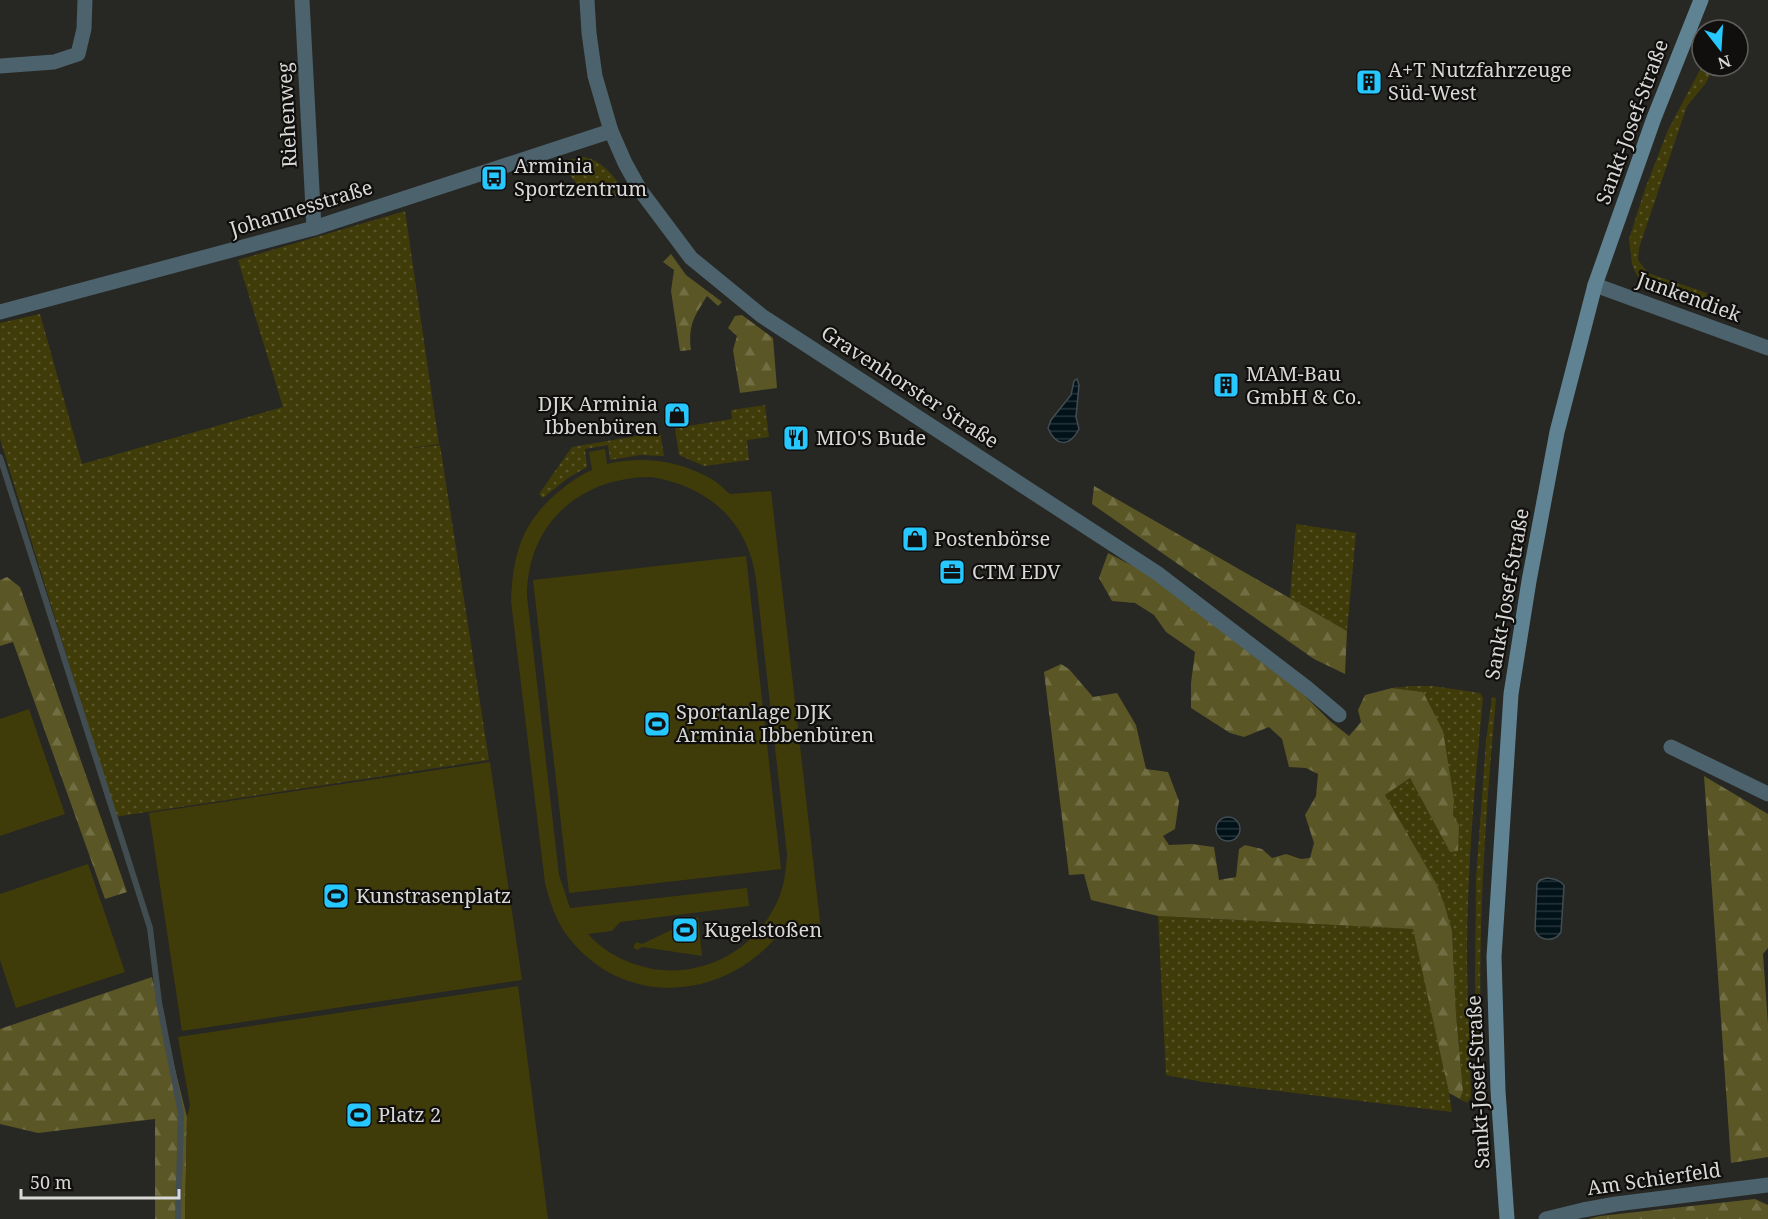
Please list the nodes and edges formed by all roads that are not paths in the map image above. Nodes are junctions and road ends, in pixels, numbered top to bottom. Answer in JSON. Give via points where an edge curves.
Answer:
{"nodes":[{"id":1,"x":85,"y":0,"type":"edge"},
{"id":2,"x":302,"y":0,"type":"edge"},
{"id":3,"x":587,"y":0,"type":"edge"},
{"id":4,"x":1701,"y":0,"type":"edge"},
{"id":5,"x":0,"y":66,"type":"edge"},
{"id":6,"x":611,"y":131,"type":"junction"},
{"id":7,"x":314,"y":228,"type":"junction"},
{"id":8,"x":1595,"y":285,"type":"junction"},
{"id":9,"x":0,"y":312,"type":"edge"},
{"id":10,"x":1768,"y":348,"type":"edge"},
{"id":11,"x":1339,"y":715,"type":"dead end"},
{"id":12,"x":1671,"y":747,"type":"dead end"},
{"id":13,"x":1768,"y":794,"type":"edge"},
{"id":14,"x":1768,"y":1185,"type":"edge"},
{"id":15,"x":1507,"y":1219,"type":"edge"},
{"id":16,"x":1546,"y":1219,"type":"edge"}],
"edges":[{"from":1,"to":5,"type":"street","via":[[78,54],[54,62]]},
{"from":2,"to":7,"type":"street","name":"Riehenweg"},
{"from":3,"to":6,"type":"street","name":"Gravenhorster Straße","via":[[595,76]]},
{"from":4,"to":8,"type":"street","name":"Sankt-Josef-Straße"},
{"from":6,"to":7,"type":"street","name":"Johannesstraße"},
{"from":6,"to":11,"type":"street","name":"Gravenhorster Straße","via":[[640,189],[691,258],[754,310],[1157,573]]},
{"from":7,"to":9,"type":"street","name":"Johannesstraße"},
{"from":8,"to":10,"type":"street","name":"Junkendiek"},
{"from":8,"to":15,"type":"street","name":"Sankt-Josef-Straße","via":[[1557,432],[1510,694],[1494,957]]},
{"from":12,"to":13,"type":"street"},
{"from":14,"to":16,"type":"street","name":"Am Schierfeld","via":[[1616,1204]]}]}
